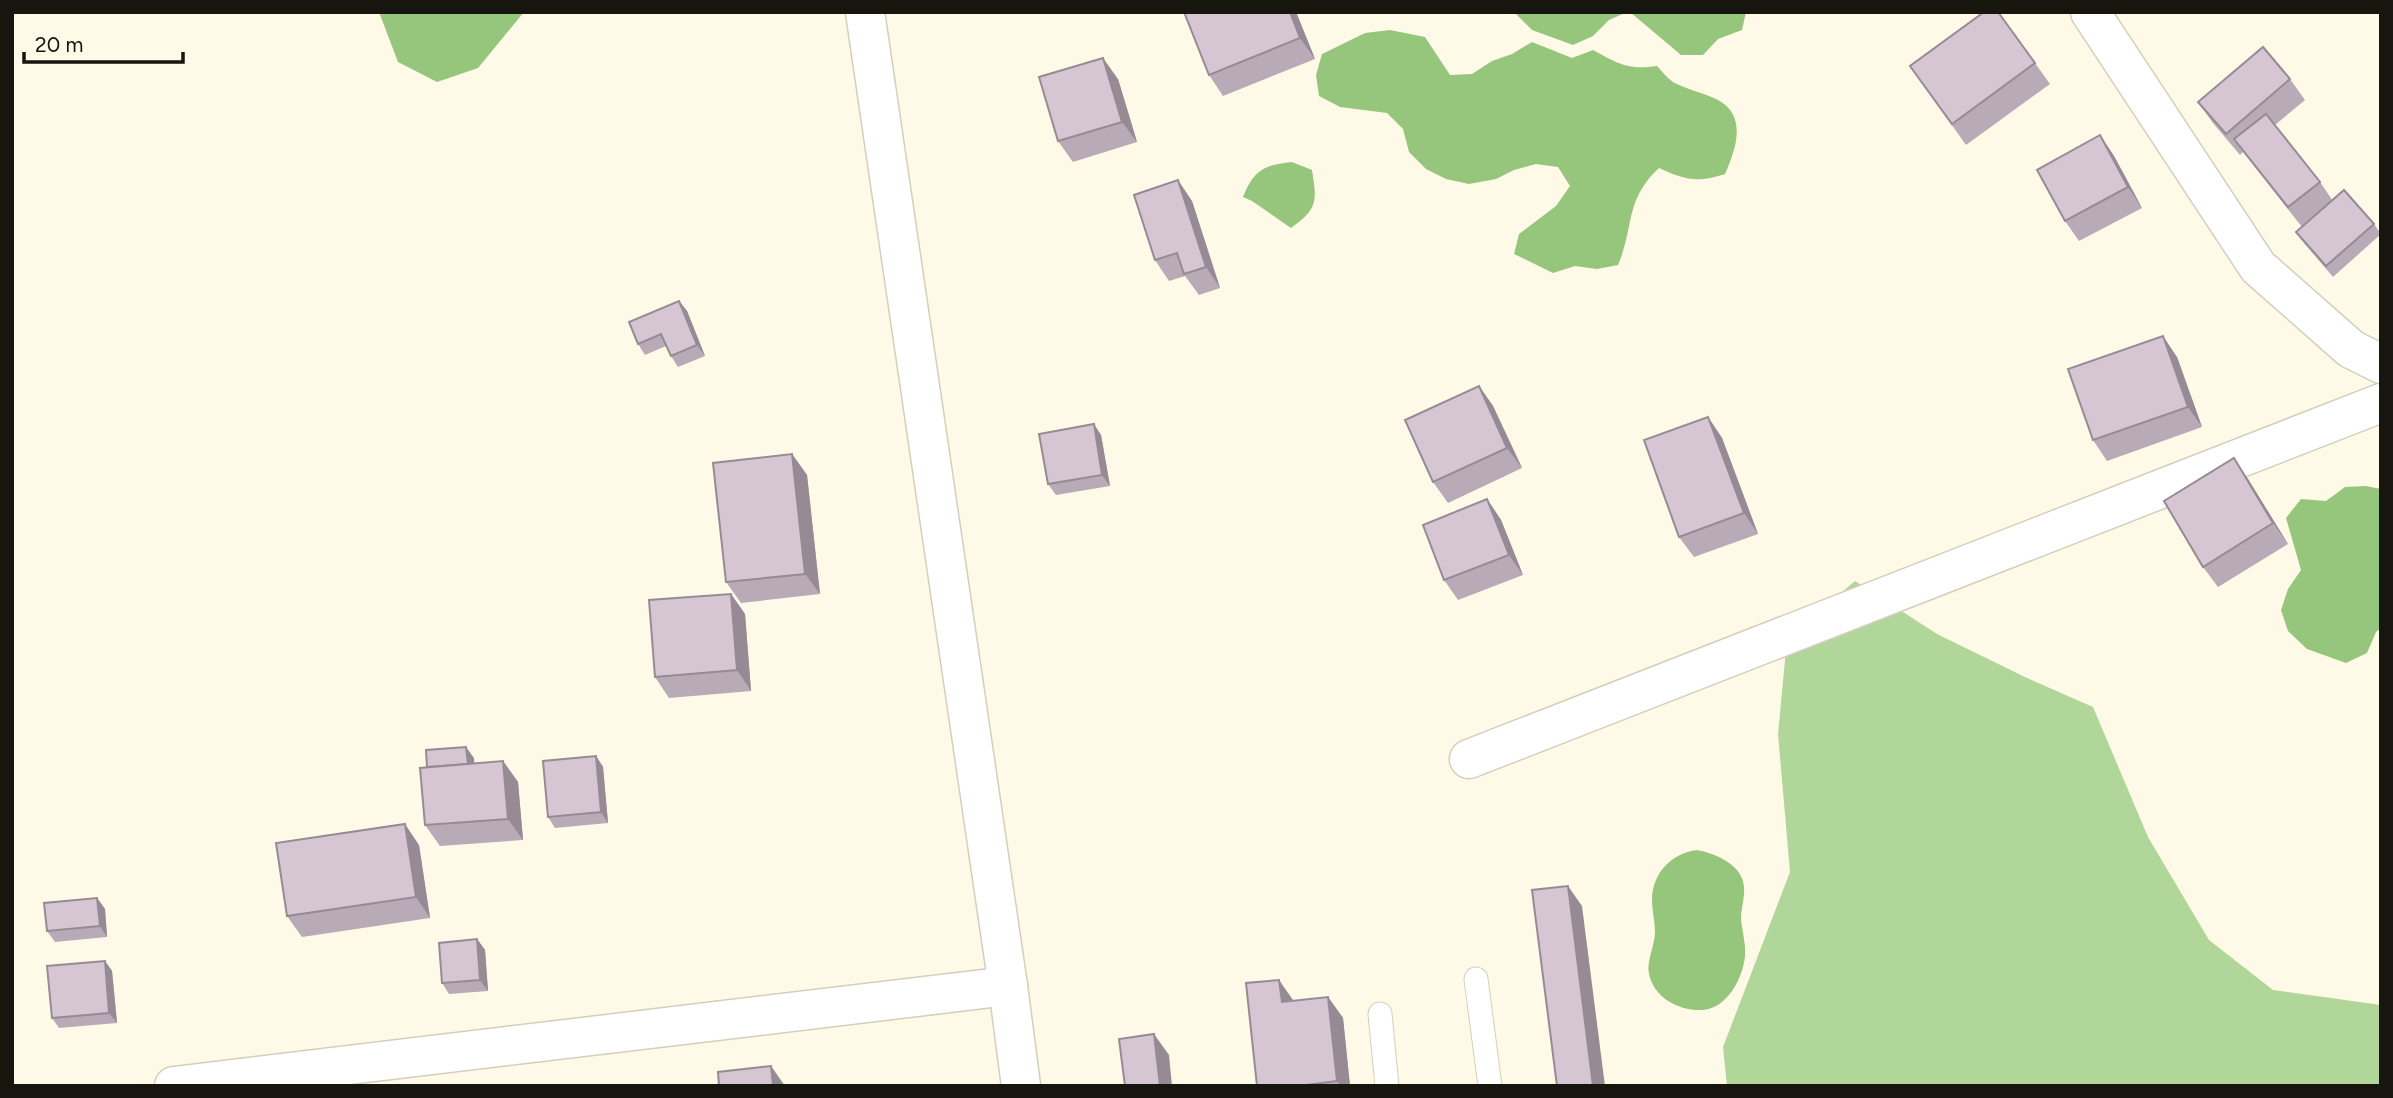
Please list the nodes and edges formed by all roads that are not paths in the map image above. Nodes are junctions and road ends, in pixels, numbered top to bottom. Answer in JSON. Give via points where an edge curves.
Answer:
{"nodes":[{"id":1,"x":865,"y":12,"type":"edge"},
{"id":2,"x":2090,"y":12,"type":"edge"},
{"id":3,"x":2381,"y":364,"type":"edge"},
{"id":4,"x":2381,"y":403,"type":"edge"},
{"id":5,"x":1469,"y":759,"type":"dead end"},
{"id":6,"x":1476,"y":979,"type":"dead end"},
{"id":7,"x":1008,"y":986,"type":"junction"},
{"id":8,"x":1380,"y":1014,"type":"dead end"},
{"id":9,"x":173,"y":1086,"type":"edge"},
{"id":10,"x":1021,"y":1086,"type":"edge"},
{"id":11,"x":1387,"y":1086,"type":"edge"},
{"id":12,"x":1490,"y":1086,"type":"edge"}],
"edges":[{"from":1,"to":7,"type":"street"},
{"from":2,"to":3,"type":"street","via":[[2258,267],[2351,349]]},
{"from":4,"to":5,"type":"street"},
{"from":6,"to":12,"type":"lane"},
{"from":7,"to":9,"type":"street"},
{"from":7,"to":10,"type":"street"},
{"from":8,"to":11,"type":"lane"}]}
